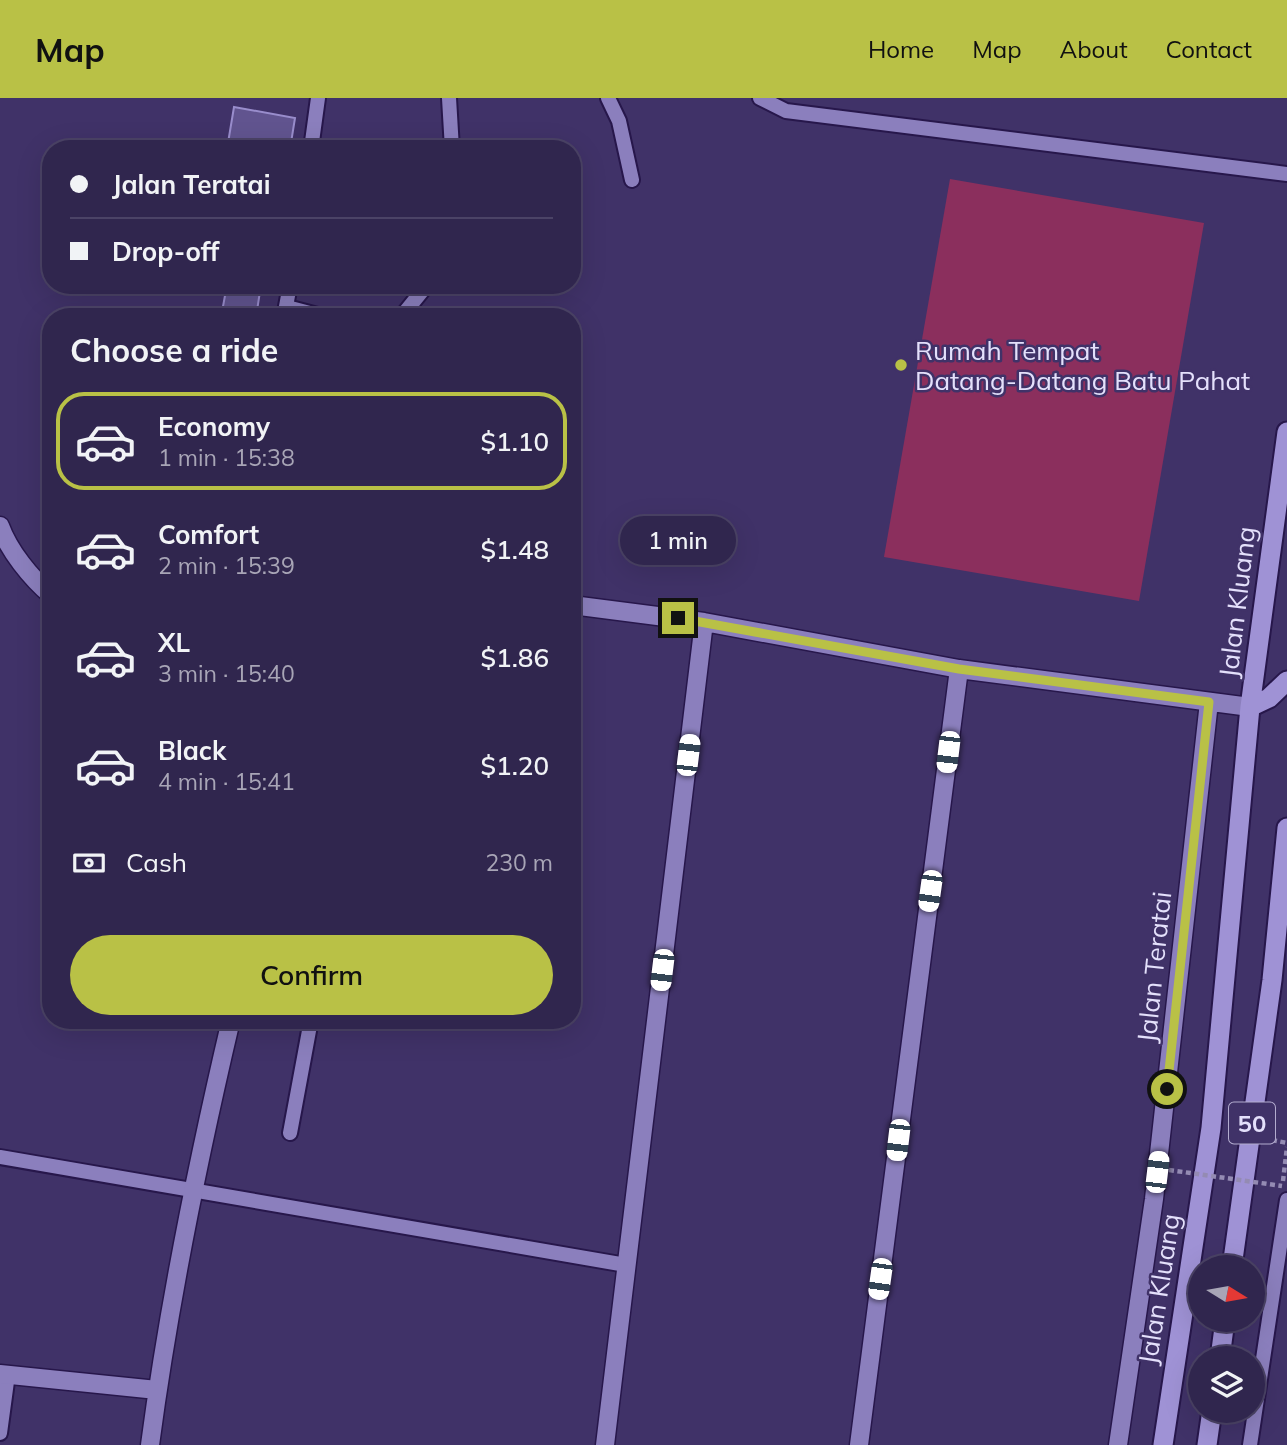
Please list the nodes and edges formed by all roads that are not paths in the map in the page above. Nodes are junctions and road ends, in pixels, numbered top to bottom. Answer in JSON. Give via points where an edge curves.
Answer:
{"nodes":[{"id":1,"x":318,"y":98,"type":"edge"},
{"id":2,"x":449,"y":98,"type":"edge"},
{"id":3,"x":608,"y":98,"type":"edge"},
{"id":4,"x":760,"y":98,"type":"edge"},
{"id":5,"x":312,"y":140,"type":"edge"},
{"id":6,"x":451,"y":140,"type":"edge"},
{"id":7,"x":1287,"y":174,"type":"edge"},
{"id":8,"x":632,"y":180,"type":"dead end"},
{"id":9,"x":420,"y":294,"type":"edge"},
{"id":10,"x":408,"y":308,"type":"edge"},
{"id":11,"x":1287,"y":432,"type":"edge"},
{"id":12,"x":0,"y":526,"type":"edge"},
{"id":13,"x":42,"y":587,"type":"edge"},
{"id":14,"x":581,"y":606,"type":"edge"},
{"id":15,"x":704,"y":622,"type":"junction"},
{"id":16,"x":959,"y":669,"type":"junction"},
{"id":17,"x":1287,"y":681,"type":"edge"},
{"id":18,"x":1209,"y":702,"type":"junction"},
{"id":19,"x":1250,"y":707,"type":"junction"},
{"id":20,"x":1287,"y":828,"type":"edge"},
{"id":21,"x":1279,"y":981,"type":"edge"},
{"id":22,"x":229,"y":1029,"type":"edge"},
{"id":23,"x":309,"y":1029,"type":"edge"},
{"id":24,"x":290,"y":1133,"type":"dead end"},
{"id":25,"x":0,"y":1157,"type":"edge"},
{"id":26,"x":194,"y":1190,"type":"junction"},
{"id":27,"x":1287,"y":1200,"type":"edge"},
{"id":28,"x":1235,"y":1255,"type":"edge"},
{"id":29,"x":626,"y":1265,"type":"junction"},
{"id":30,"x":4,"y":1374,"type":"edge"},
{"id":31,"x":157,"y":1390,"type":"junction"},
{"id":32,"x":1210,"y":1423,"type":"edge"},
{"id":33,"x":0,"y":1433,"type":"edge"},
{"id":34,"x":150,"y":1445,"type":"edge"},
{"id":35,"x":605,"y":1445,"type":"edge"},
{"id":36,"x":859,"y":1445,"type":"edge"},
{"id":37,"x":1118,"y":1445,"type":"edge"},
{"id":38,"x":1163,"y":1445,"type":"edge"},
{"id":39,"x":1207,"y":1445,"type":"edge"},
{"id":40,"x":1250,"y":1445,"type":"edge"}],
"edges":[{"from":1,"to":5,"type":"lane"},
{"from":2,"to":6,"type":"lane"},
{"from":3,"to":8,"type":"lane","via":[[619,121]]},
{"from":4,"to":7,"type":"lane","via":[[786,111]]},
{"from":9,"to":10,"type":"lane"},
{"from":11,"to":19,"type":"highway","name":"Jalan Kluang","number":"50"},
{"from":12,"to":13,"type":"street"},
{"from":14,"to":15,"type":"street"},
{"from":15,"to":16,"type":"street"},
{"from":15,"to":29,"type":"street"},
{"from":16,"to":18,"type":"street"},
{"from":16,"to":36,"type":"street"},
{"from":17,"to":19,"type":"highway","via":[[1269,698]]},
{"from":18,"to":19,"type":"street"},
{"from":18,"to":37,"type":"street","name":"Jalan Teratai","via":[[1154,1199]]},
{"from":19,"to":38,"type":"highway","name":"Jalan Kluang","number":"50","via":[[1211,1128]]},
{"from":20,"to":21,"type":"highway","number":"50"},
{"from":21,"to":28,"type":"highway","number":"50"},
{"from":22,"to":26,"type":"street"},
{"from":23,"to":24,"type":"lane"},
{"from":25,"to":26,"type":"lane"},
{"from":26,"to":29,"type":"lane"},
{"from":26,"to":31,"type":"street"},
{"from":27,"to":40,"type":"lane"},
{"from":29,"to":35,"type":"street"},
{"from":30,"to":31,"type":"street"},
{"from":30,"to":33,"type":"lane"},
{"from":31,"to":34,"type":"street"},
{"from":32,"to":39,"type":"highway"}]}
